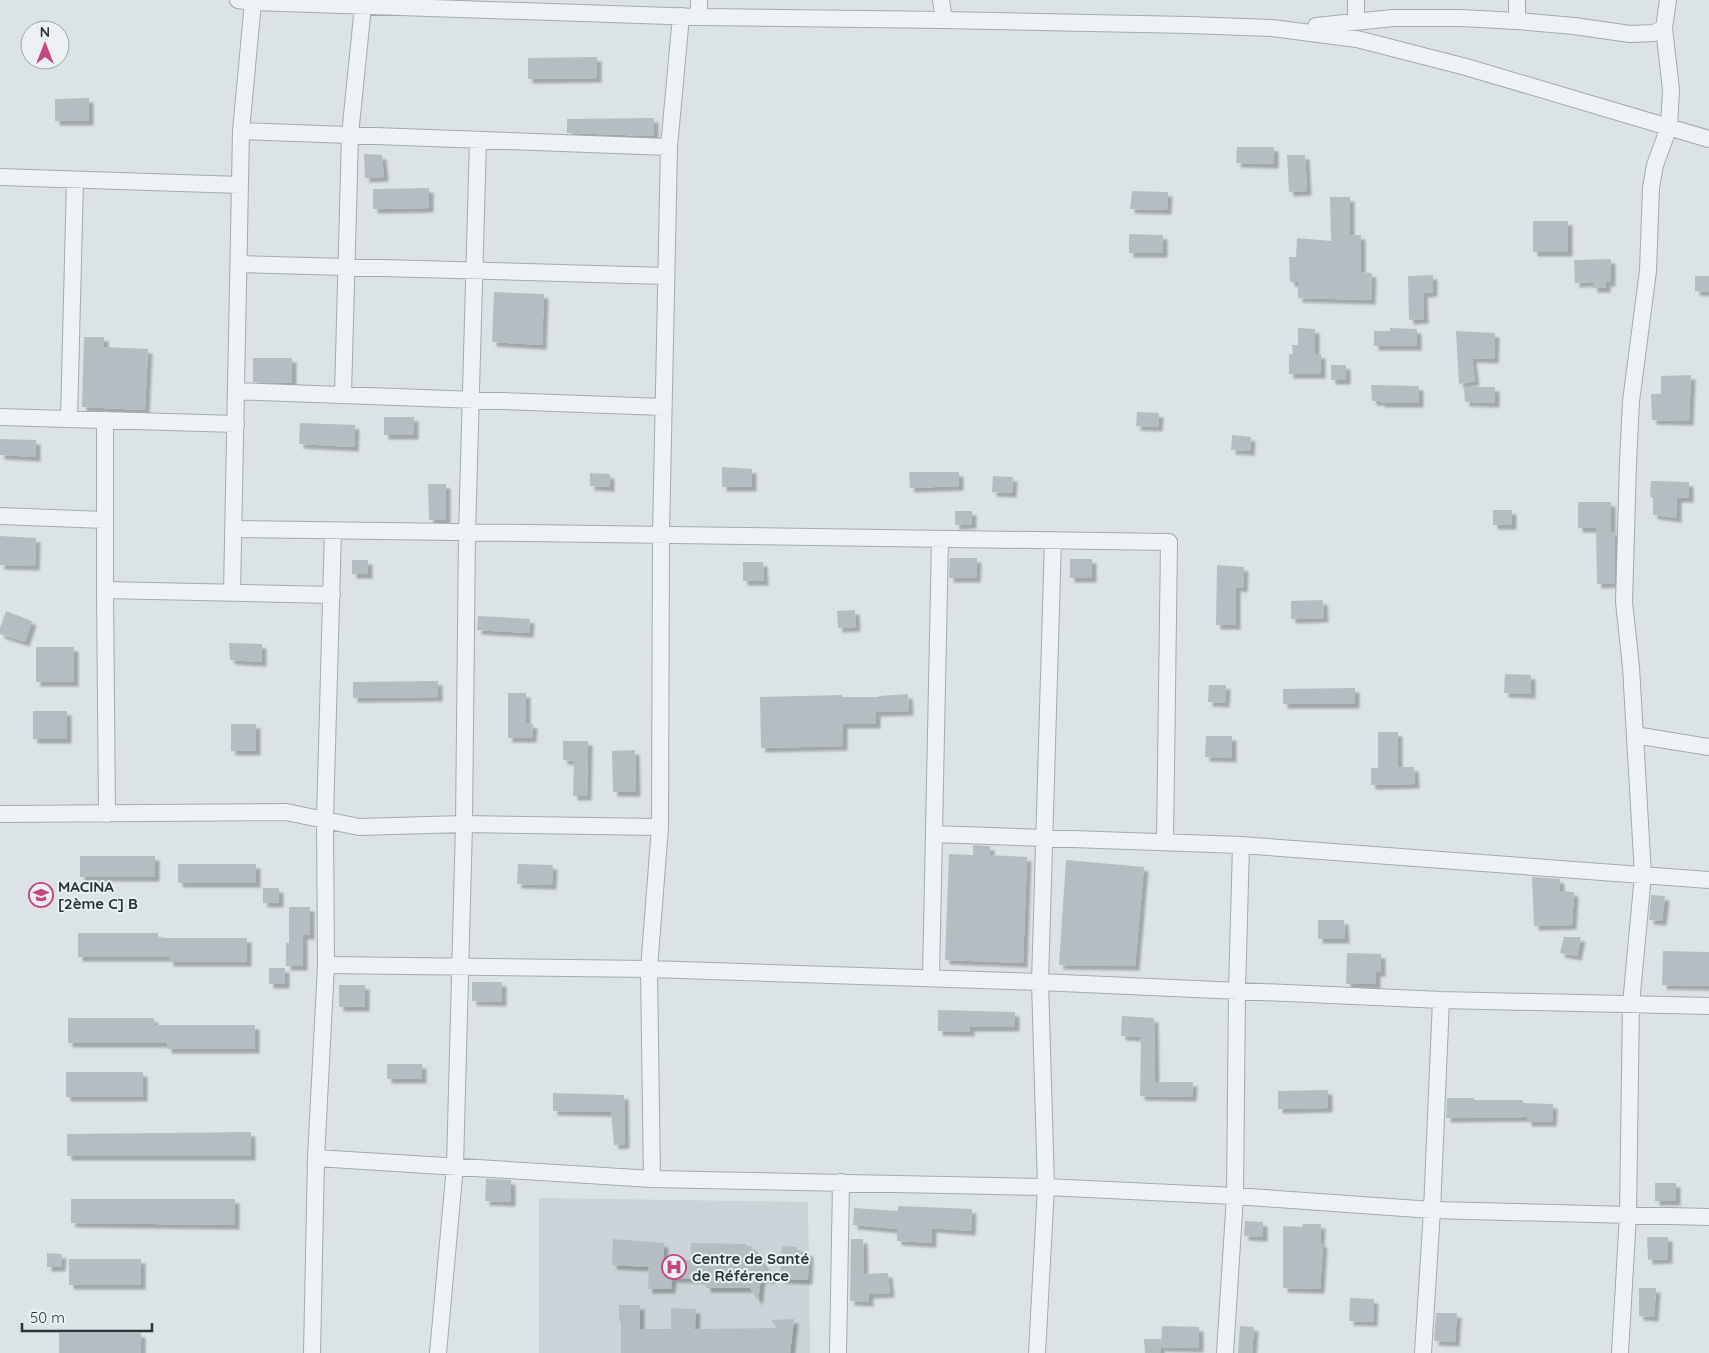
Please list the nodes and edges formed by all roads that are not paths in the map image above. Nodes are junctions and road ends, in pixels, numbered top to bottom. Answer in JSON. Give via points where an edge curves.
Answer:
{"nodes":[{"id":1,"x":699,"y":0,"type":"edge"},
{"id":2,"x":940,"y":0,"type":"edge"},
{"id":3,"x":1356,"y":0,"type":"edge"},
{"id":4,"x":1517,"y":0,"type":"edge"},
{"id":5,"x":1668,"y":0,"type":"edge"},
{"id":6,"x":245,"y":1,"type":"edge"},
{"id":7,"x":363,"y":6,"type":"junction"},
{"id":8,"x":681,"y":16,"type":"junction"},
{"id":9,"x":699,"y":17,"type":"junction"},
{"id":10,"x":944,"y":20,"type":"junction"},
{"id":11,"x":1516,"y":21,"type":"junction"},
{"id":12,"x":1356,"y":22,"type":"junction"},
{"id":13,"x":1272,"y":28,"type":"junction"},
{"id":14,"x":1664,"y":28,"type":"junction"},
{"id":15,"x":1669,"y":127,"type":"junction"},
{"id":16,"x":241,"y":131,"type":"junction"},
{"id":17,"x":350,"y":135,"type":"junction"},
{"id":18,"x":478,"y":140,"type":"junction"},
{"id":19,"x":1709,"y":140,"type":"edge"},
{"id":20,"x":669,"y":147,"type":"junction"},
{"id":21,"x":0,"y":177,"type":"edge"},
{"id":22,"x":75,"y":180,"type":"junction"},
{"id":23,"x":240,"y":186,"type":"junction"},
{"id":24,"x":239,"y":264,"type":"junction"},
{"id":25,"x":347,"y":267,"type":"junction"},
{"id":26,"x":475,"y":270,"type":"junction"},
{"id":27,"x":666,"y":276,"type":"junction"},
{"id":28,"x":236,"y":391,"type":"junction"},
{"id":29,"x":343,"y":395,"type":"junction"},
{"id":30,"x":471,"y":400,"type":"junction"},
{"id":31,"x":663,"y":407,"type":"junction"},
{"id":32,"x":0,"y":417,"type":"edge"},
{"id":33,"x":69,"y":419,"type":"junction"},
{"id":34,"x":106,"y":420,"type":"junction"},
{"id":35,"x":236,"y":424,"type":"junction"},
{"id":36,"x":0,"y":516,"type":"edge"},
{"id":37,"x":105,"y":520,"type":"junction"},
{"id":38,"x":234,"y":530,"type":"junction"},
{"id":39,"x":333,"y":531,"type":"junction"},
{"id":40,"x":467,"y":533,"type":"junction"},
{"id":41,"x":660,"y":535,"type":"junction"},
{"id":42,"x":940,"y":539,"type":"junction"},
{"id":43,"x":1053,"y":540,"type":"junction"},
{"id":44,"x":105,"y":590,"type":"junction"},
{"id":45,"x":232,"y":593,"type":"junction"},
{"id":46,"x":332,"y":595,"type":"junction"},
{"id":47,"x":1635,"y":735,"type":"junction"},
{"id":48,"x":1709,"y":747,"type":"edge"},
{"id":49,"x":0,"y":814,"type":"edge"},
{"id":50,"x":107,"y":814,"type":"junction"},
{"id":51,"x":325,"y":819,"type":"junction"},
{"id":52,"x":464,"y":824,"type":"junction"},
{"id":53,"x":660,"y":827,"type":"junction"},
{"id":54,"x":934,"y":834,"type":"junction"},
{"id":55,"x":1044,"y":838,"type":"junction"},
{"id":56,"x":1164,"y":842,"type":"junction"},
{"id":57,"x":1241,"y":846,"type":"junction"},
{"id":58,"x":1643,"y":875,"type":"junction"},
{"id":59,"x":1709,"y":880,"type":"edge"},
{"id":60,"x":326,"y":965,"type":"junction"},
{"id":61,"x":461,"y":966,"type":"junction"},
{"id":62,"x":649,"y":969,"type":"junction"},
{"id":63,"x":931,"y":978,"type":"junction"},
{"id":64,"x":1040,"y":982,"type":"junction"},
{"id":65,"x":1237,"y":990,"type":"junction"},
{"id":66,"x":1441,"y":1000,"type":"junction"},
{"id":67,"x":1631,"y":1004,"type":"junction"},
{"id":68,"x":1709,"y":1006,"type":"edge"},
{"id":69,"x":316,"y":1158,"type":"junction"},
{"id":70,"x":455,"y":1166,"type":"junction"},
{"id":71,"x":652,"y":1178,"type":"junction"},
{"id":72,"x":841,"y":1182,"type":"junction"},
{"id":73,"x":1046,"y":1187,"type":"junction"},
{"id":74,"x":1235,"y":1196,"type":"junction"},
{"id":75,"x":1432,"y":1210,"type":"junction"},
{"id":76,"x":1628,"y":1214,"type":"junction"},
{"id":77,"x":1709,"y":1217,"type":"edge"},
{"id":78,"x":312,"y":1353,"type":"edge"},
{"id":79,"x":438,"y":1353,"type":"edge"},
{"id":80,"x":838,"y":1353,"type":"edge"},
{"id":81,"x":1037,"y":1353,"type":"edge"},
{"id":82,"x":1225,"y":1353,"type":"edge"},
{"id":83,"x":1423,"y":1353,"type":"edge"},
{"id":84,"x":1620,"y":1353,"type":"edge"}],
"edges":[{"from":1,"to":9,"type":"street"},
{"from":2,"to":10,"type":"street"},
{"from":3,"to":12,"type":"street"},
{"from":4,"to":11,"type":"street"},
{"from":5,"to":14,"type":"street"},
{"from":6,"to":7,"type":"street"},
{"from":6,"to":16,"type":"street"},
{"from":7,"to":8,"type":"street"},
{"from":7,"to":17,"type":"street"},
{"from":8,"to":9,"type":"street"},
{"from":8,"to":20,"type":"street"},
{"from":9,"to":10,"type":"street"},
{"from":10,"to":13,"type":"street"},
{"from":11,"to":12,"type":"street","via":[[1393,18]]},
{"from":11,"to":14,"type":"street","via":[[1630,34],[1654,33]]},
{"from":12,"to":13,"type":"street"},
{"from":13,"to":15,"type":"street","via":[[1357,39],[1466,67]]},
{"from":14,"to":15,"type":"street","via":[[1671,90]]},
{"from":15,"to":19,"type":"street"},
{"from":15,"to":47,"type":"street","via":[[1654,165],[1651,188],[1648,271],[1628,454],[1624,602],[1632,667]]},
{"from":16,"to":17,"type":"street"},
{"from":16,"to":23,"type":"street"},
{"from":17,"to":18,"type":"street"},
{"from":17,"to":25,"type":"street"},
{"from":18,"to":20,"type":"street"},
{"from":18,"to":26,"type":"street"},
{"from":20,"to":27,"type":"street"},
{"from":21,"to":22,"type":"street"},
{"from":22,"to":23,"type":"street"},
{"from":22,"to":33,"type":"street"},
{"from":23,"to":24,"type":"street"},
{"from":24,"to":25,"type":"street"},
{"from":24,"to":28,"type":"street"},
{"from":25,"to":26,"type":"street"},
{"from":25,"to":29,"type":"street"},
{"from":26,"to":27,"type":"street"},
{"from":26,"to":30,"type":"street"},
{"from":27,"to":31,"type":"street"},
{"from":28,"to":29,"type":"street"},
{"from":28,"to":35,"type":"street"},
{"from":29,"to":30,"type":"street"},
{"from":30,"to":31,"type":"street"},
{"from":30,"to":40,"type":"street"},
{"from":31,"to":41,"type":"street"},
{"from":32,"to":33,"type":"street"},
{"from":33,"to":34,"type":"street"},
{"from":34,"to":35,"type":"street"},
{"from":34,"to":37,"type":"street"},
{"from":35,"to":38,"type":"street"},
{"from":36,"to":37,"type":"street"},
{"from":37,"to":44,"type":"street"},
{"from":38,"to":39,"type":"street"},
{"from":38,"to":45,"type":"street"},
{"from":39,"to":40,"type":"street"},
{"from":39,"to":46,"type":"street"},
{"from":40,"to":41,"type":"street"},
{"from":40,"to":52,"type":"street"},
{"from":41,"to":42,"type":"street"},
{"from":41,"to":53,"type":"street"},
{"from":42,"to":43,"type":"street"},
{"from":42,"to":54,"type":"street"},
{"from":43,"to":55,"type":"street"},
{"from":43,"to":56,"type":"street","via":[[1169,542]]},
{"from":44,"to":45,"type":"street"},
{"from":44,"to":50,"type":"street"},
{"from":45,"to":46,"type":"street"},
{"from":46,"to":51,"type":"street"},
{"from":47,"to":48,"type":"street"},
{"from":47,"to":58,"type":"street"},
{"from":49,"to":50,"type":"street"},
{"from":50,"to":51,"type":"street","via":[[286,812]]},
{"from":51,"to":52,"type":"street","via":[[359,827]]},
{"from":51,"to":60,"type":"street"},
{"from":52,"to":53,"type":"street"},
{"from":52,"to":61,"type":"street"},
{"from":53,"to":62,"type":"street"},
{"from":54,"to":55,"type":"street"},
{"from":54,"to":63,"type":"street"},
{"from":55,"to":56,"type":"street"},
{"from":55,"to":64,"type":"street"},
{"from":56,"to":57,"type":"street"},
{"from":57,"to":58,"type":"street"},
{"from":57,"to":65,"type":"street"},
{"from":58,"to":59,"type":"street"},
{"from":58,"to":67,"type":"street"},
{"from":60,"to":61,"type":"street"},
{"from":60,"to":69,"type":"street"},
{"from":61,"to":62,"type":"street"},
{"from":61,"to":70,"type":"street"},
{"from":62,"to":63,"type":"street"},
{"from":62,"to":71,"type":"street"},
{"from":63,"to":64,"type":"street"},
{"from":64,"to":65,"type":"street"},
{"from":64,"to":73,"type":"street"},
{"from":65,"to":66,"type":"street"},
{"from":65,"to":74,"type":"street"},
{"from":66,"to":67,"type":"street"},
{"from":66,"to":75,"type":"street"},
{"from":67,"to":68,"type":"street"},
{"from":67,"to":76,"type":"street"},
{"from":69,"to":70,"type":"street"},
{"from":69,"to":78,"type":"street"},
{"from":70,"to":71,"type":"street"},
{"from":70,"to":79,"type":"street"},
{"from":71,"to":72,"type":"street"},
{"from":72,"to":73,"type":"street"},
{"from":72,"to":80,"type":"street"},
{"from":73,"to":74,"type":"street"},
{"from":73,"to":81,"type":"street"},
{"from":74,"to":75,"type":"street"},
{"from":74,"to":82,"type":"street"},
{"from":75,"to":76,"type":"street"},
{"from":75,"to":83,"type":"street"},
{"from":76,"to":77,"type":"street"},
{"from":76,"to":84,"type":"street"}]}
